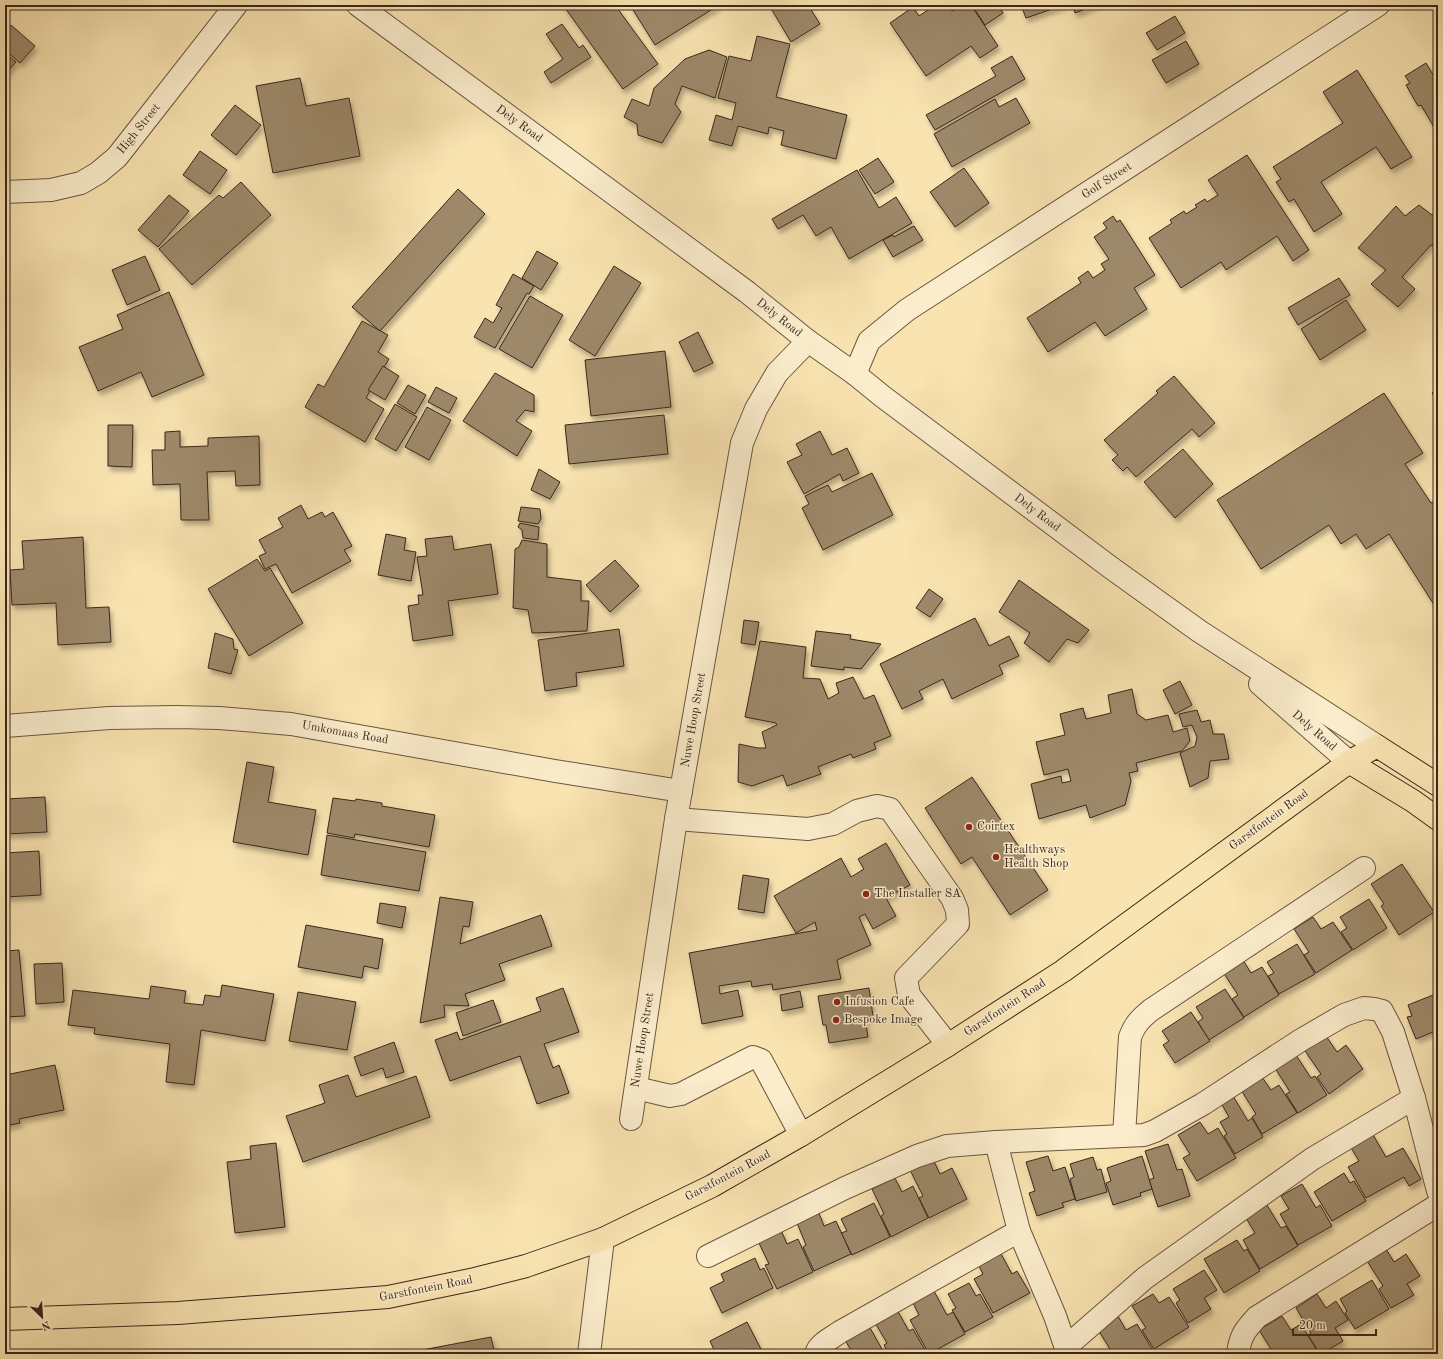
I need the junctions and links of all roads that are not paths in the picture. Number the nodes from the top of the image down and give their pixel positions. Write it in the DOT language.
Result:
graph roads {
  1 [pos="236,5"];
  2 [pos="358,5"];
  3 [pos="1378,5"];
  4 [pos="5,192"];
  5 [pos="808,341"];
  6 [pos="855,374"];
  7 [pos="1199,631"];
  8 [pos="5,726"];
  9 [pos="1377,746"];
  10 [pos="1349,762"];
  11 [pos="1438,785"];
  12 [pos="681,791"];
  13 [pos="1438,818"];
  14 [pos="676,819"];
  15 [pos="1364,868"];
  16 [pos="948,1045"];
  17 [pos="636,1088"];
  18 [pos="1414,1098"];
  19 [pos="631,1119"];
  20 [pos="801,1136"];
  21 [pos="1124,1136"];
  22 [pos="996,1142"];
  23 [pos="1438,1191"];
  24 [pos="1438,1205"];
  25 [pos="1019,1231"];
  26 [pos="604,1239"];
  27 [pos="708,1256"];
  28 [pos="5,1319"];
  29 [pos="1068,1350"];
  30 [pos="589,1354"];
  31 [pos="816,1354"];
  32 [pos="1238,1354"];
  1 -- 4 [label="street, High Street"];
  2 -- 5 [label="street, Dely Road"];
  3 -- 6 [label="street, Golf Street"];
  5 -- 6 [label="street, Dely Road"];
  5 -- 12 [label="street, Nuwe Hoop Street"];
  6 -- 7 [label="street, Dely Road"];
  7 -- 9 [label="street, Dely Road"];
  7 -- 10 [label="street, Dely Road"];
  8 -- 12 [label="street, Umkomaas Road"];
  9 -- 10 [label="main road, Garstfontein Road"];
  9 -- 11 [label="main road, Dely Road"];
  10 -- 13 [label="main road, Dely Road"];
  10 -- 16 [label="main road, Garstfontein Road"];
  12 -- 14 [label="street, Nuwe Hoop Street"];
  14 -- 16 [label="street"];
  14 -- 17 [label="street, Nuwe Hoop Street"];
  15 -- 21 [label="street"];
  16 -- 20 [label="main road, Garstfontein Road"];
  17 -- 19 [label="street, Nuwe Hoop Street"];
  17 -- 20 [label="street"];
  18 -- 21 [label="street"];
  18 -- 23 [label="street"];
  18 -- 29 [label="street"];
  20 -- 26 [label="main road, Garstfontein Road"];
  21 -- 22 [label="street"];
  22 -- 25 [label="street"];
  22 -- 27 [label="street"];
  24 -- 32 [label="street"];
  25 -- 29 [label="street"];
  25 -- 31 [label="street"];
  26 -- 28 [label="main road, Garstfontein Road"];
  26 -- 30 [label="street"];
}
